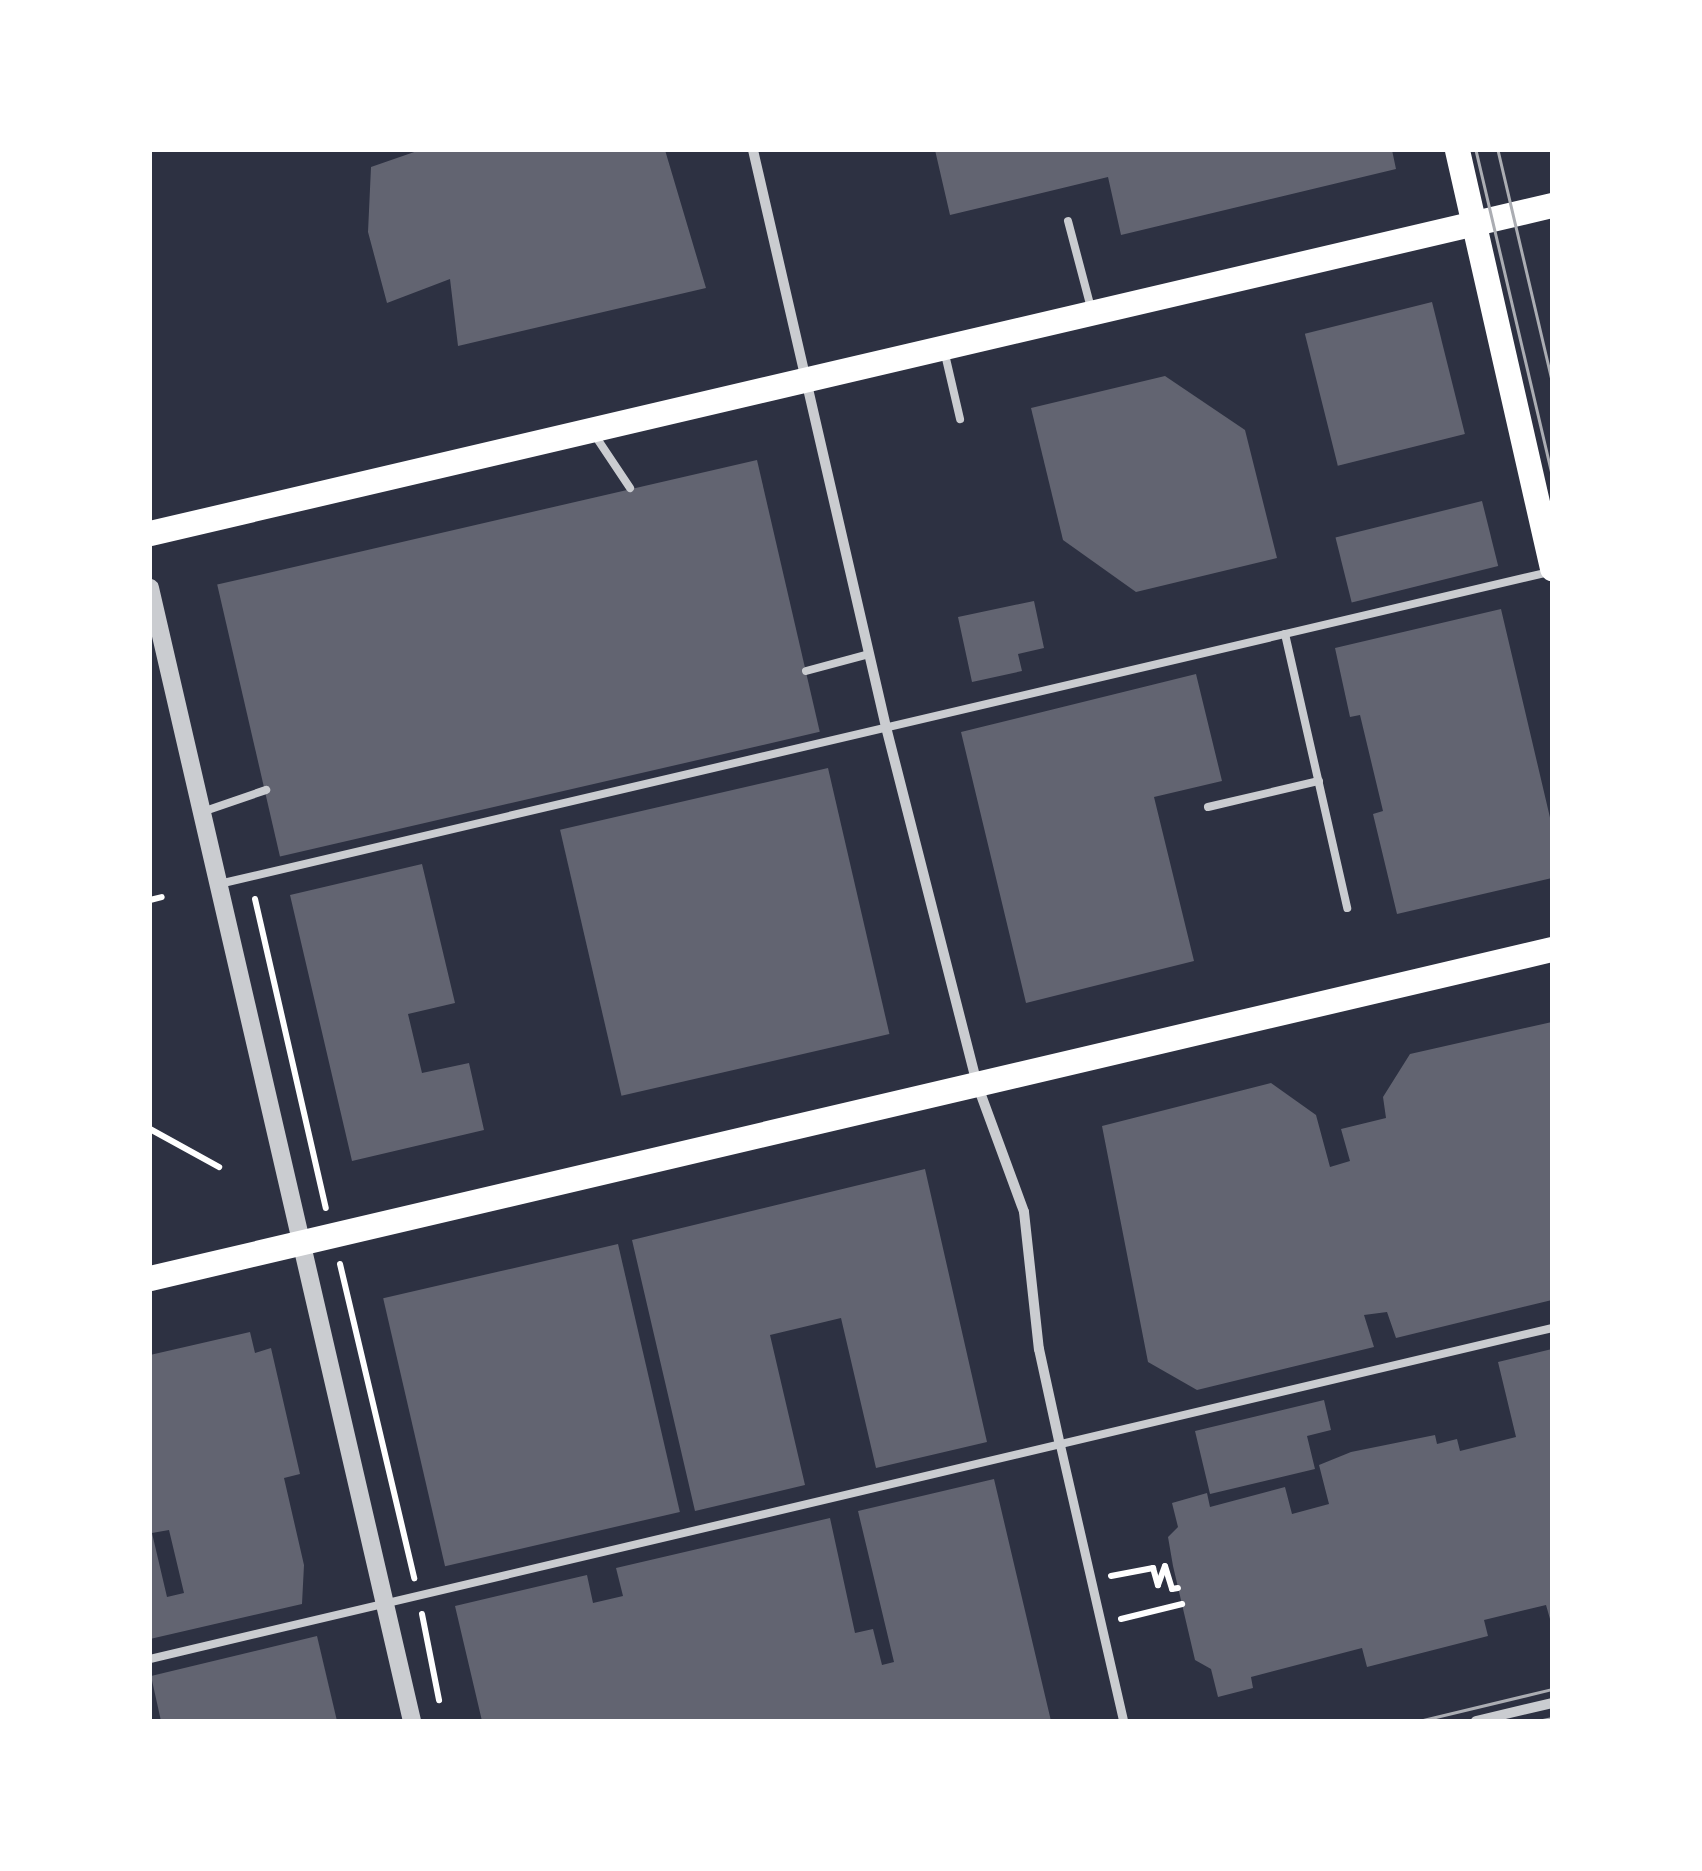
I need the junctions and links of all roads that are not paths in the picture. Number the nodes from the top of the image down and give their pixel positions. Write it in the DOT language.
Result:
graph roads {
  1 [pos="753,150"];
  2 [pos="1458,150"];
  3 [pos="1552,205"];
  4 [pos="1068,220"];
  5 [pos="1474,222"];
  6 [pos="1092,312"];
  7 [pos="944,348"];
  8 [pos="806,380"];
  9 [pos="960,418"];
  10 [pos="592,431"];
  11 [pos="630,488"];
  12 [pos="150,532"];
  13 [pos="1552,570"];
  14 [pos="150,588"];
  15 [pos="1285,634"];
  16 [pos="869,654"];
  17 [pos="806,672"];
  18 [pos="886,727"];
  19 [pos="1319,782"];
  20 [pos="266,790"];
  21 [pos="1208,806"];
  22 [pos="202,812"];
  23 [pos="219,884"];
  24 [pos="1348,908"];
  25 [pos="1552,949"];
  26 [pos="977,1084"];
  27 [pos="299,1243"];
  28 [pos="150,1278"];
  29 [pos="1552,1328"];
  30 [pos="1060,1445"];
  31 [pos="387,1603"];
  32 [pos="150,1659"];
  33 [pos="1552,1703"];
  34 [pos="412,1721"];
  35 [pos="1122,1721"];
  36 [pos="1476,1721"];
  1 -- 8 [label="street"];
  2 -- 5 [label="main road"];
  3 -- 5 [label="main road"];
  4 -- 6 [label="lane"];
  5 -- 6 [label="main road"];
  5 -- 13 [label="main road"];
  6 -- 7 [label="main road"];
  7 -- 8 [label="main road"];
  7 -- 9 [label="lane"];
  8 -- 10 [label="main road"];
  8 -- 16 [label="street"];
  10 -- 11 [label="lane"];
  10 -- 12 [label="main road"];
  13 -- 15 [label="lane"];
  14 -- 22 [label="street"];
  15 -- 18 [label="lane"];
  15 -- 19 [label="lane"];
  16 -- 17 [label="lane"];
  16 -- 18 [label="street"];
  18 -- 23 [label="lane"];
  18 -- 26 [label="street"];
  19 -- 21 [label="lane"];
  19 -- 24 [label="lane"];
  20 -- 22 [label="lane"];
  22 -- 23 [label="street"];
  23 -- 27 [label="street"];
  25 -- 26 [label="main road"];
  26 -- 27 [label="main road"];
  26 -- 30 [label="street"];
  27 -- 28 [label="main road"];
  27 -- 31 [label="street"];
  29 -- 30 [label="lane"];
  30 -- 31 [label="lane"];
  30 -- 35 [label="street"];
  31 -- 32 [label="lane"];
  31 -- 34 [label="street"];
  33 -- 36 [label="street"];
}
